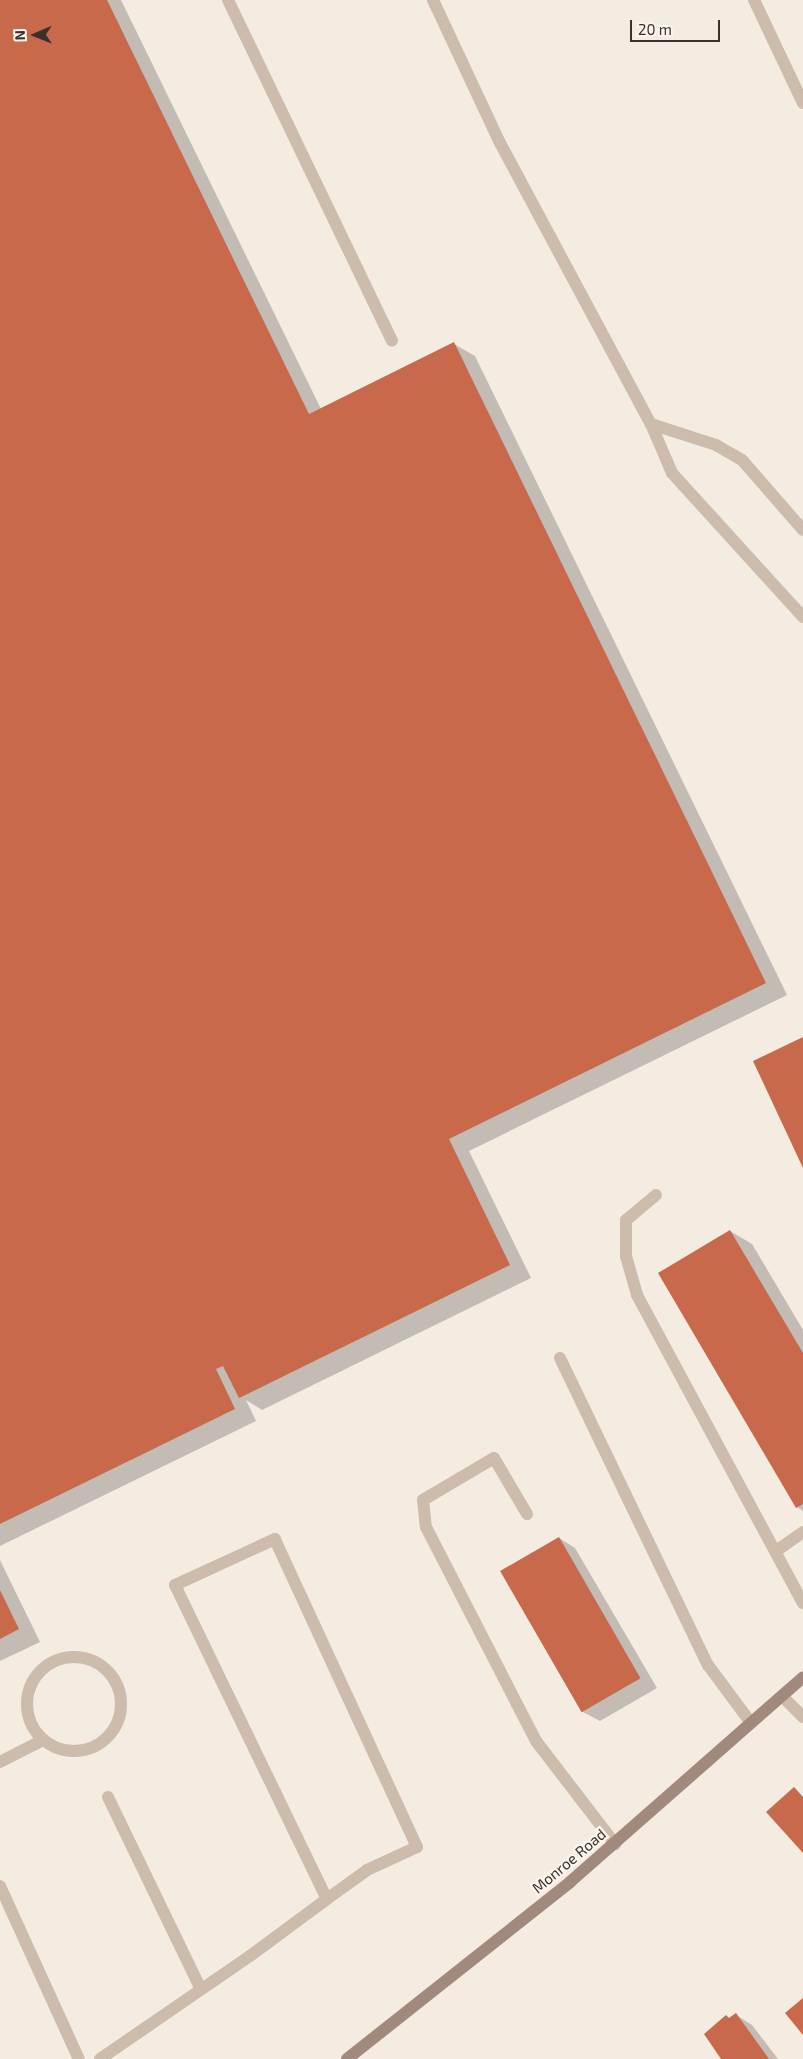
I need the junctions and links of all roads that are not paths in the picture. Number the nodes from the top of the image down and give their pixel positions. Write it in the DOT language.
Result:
graph roads {
  1 [pos="228,0"];
  2 [pos="434,0"];
  3 [pos="754,0"];
  4 [pos="803,103"];
  5 [pos="392,342"];
  6 [pos="651,424"];
  7 [pos="803,530"];
  8 [pos="803,617"];
  9 [pos="656,1195"];
  10 [pos="560,1358"];
  11 [pos="527,1514"];
  12 [pos="803,1532"];
  13 [pos="776,1551"];
  14 [pos="803,1604"];
  15 [pos="803,1677"];
  16 [pos="782,1696"];
  17 [pos="803,1717"];
  18 [pos="751,1723"];
  19 [pos="43,1740"];
  20 [pos="0,1762"];
  21 [pos="108,1797"];
  22 [pos="614,1844"];
  23 [pos="0,1886"];
  24 [pos="327,1899"];
  25 [pos="201,1989"];
  26 [pos="79,2059"];
  27 [pos="100,2059"];
  28 [pos="347,2059"];
  1 -- 5 [label="lane"];
  2 -- 6 [label="lane"];
  3 -- 4 [label="lane"];
  6 -- 7 [label="lane"];
  6 -- 8 [label="lane"];
  9 -- 13 [label="lane"];
  10 -- 18 [label="lane"];
  11 -- 22 [label="lane"];
  12 -- 13 [label="lane"];
  13 -- 14 [label="lane"];
  15 -- 16 [label="main road, Monroe Road"];
  16 -- 17 [label="lane"];
  16 -- 18 [label="main road, Monroe Road"];
  18 -- 22 [label="main road, Monroe Road"];
  19 -- 19 [label="lane"];
  19 -- 20 [label="lane"];
  21 -- 25 [label="lane"];
  22 -- 28 [label="main road, Monroe Road"];
  23 -- 26 [label="lane"];
  24 -- 24 [label="lane"];
  24 -- 25 [label="lane"];
  25 -- 27 [label="lane"];
}
